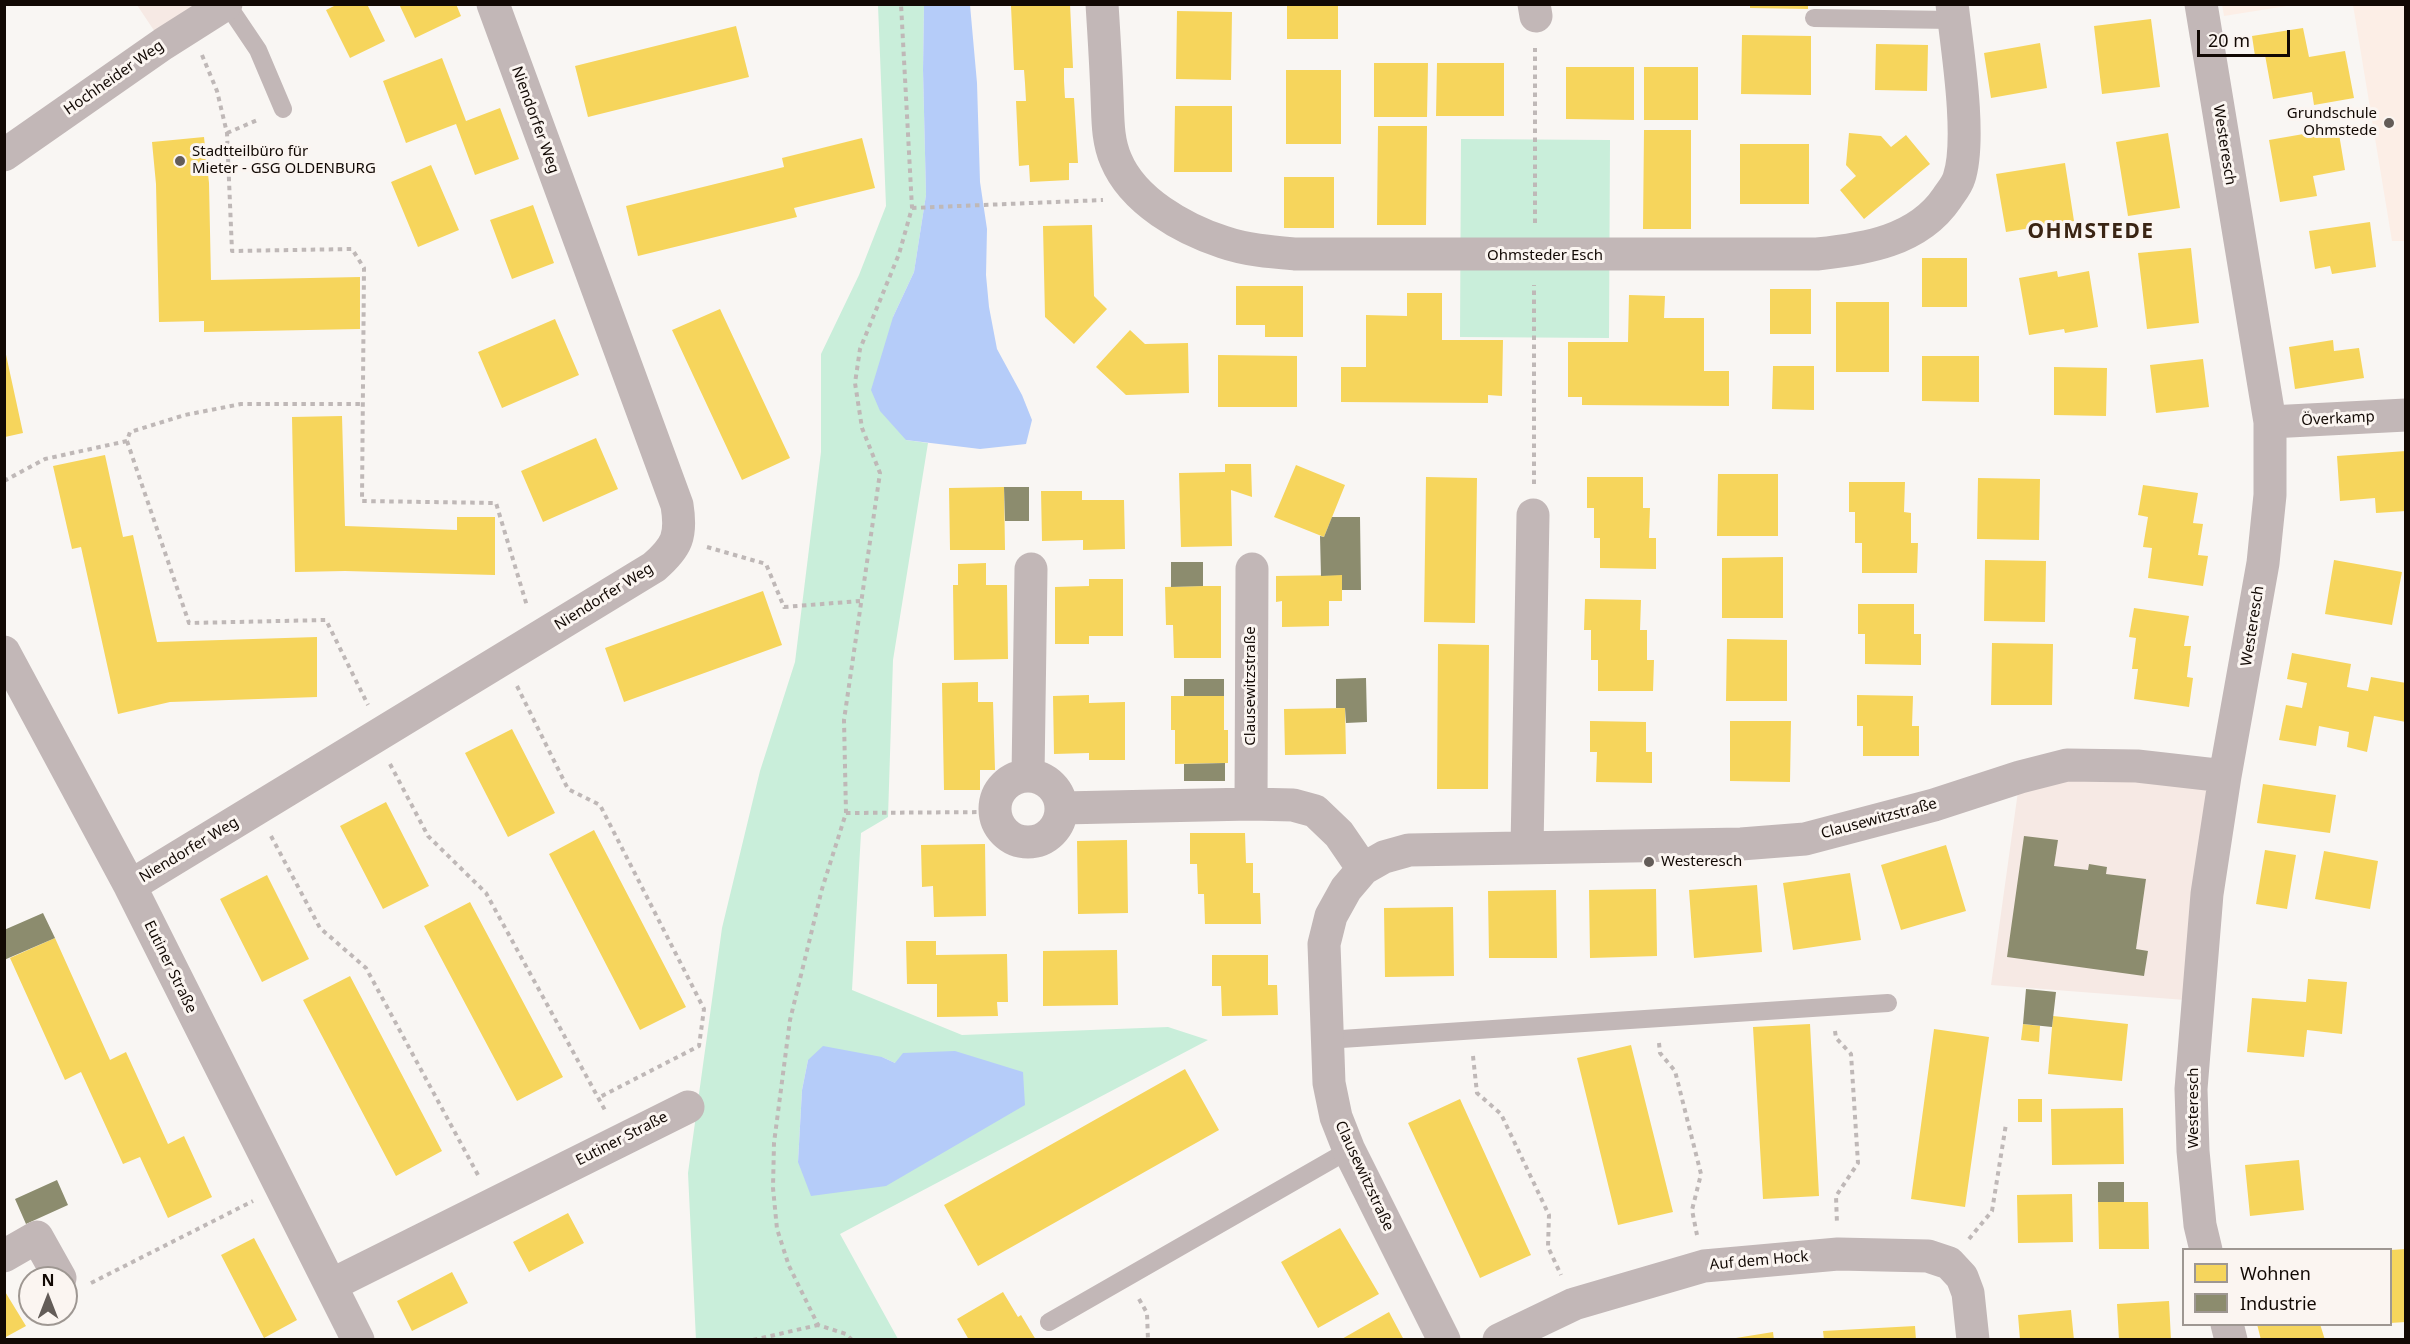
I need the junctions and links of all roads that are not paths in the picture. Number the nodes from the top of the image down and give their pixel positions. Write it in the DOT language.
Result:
graph roads {
  1 [pos="226,4"];
  2 [pos="493,4"];
  3 [pos="1102,4"];
  4 [pos="2201,4"];
  5 [pos="1952,12"];
  6 [pos="1814,18"];
  7 [pos="283,109"];
  8 [pos="4,155"];
  9 [pos="2406,416"];
  10 [pos="2270,422"];
  11 [pos="1533,515"];
  12 [pos="1031,569"];
  13 [pos="1252,569"];
  14 [pos="4,652"];
  15 [pos="1028,776"];
  16 [pos="2225,776"];
  17 [pos="1251,804"];
  18 [pos="1062,808"];
  19 [pos="1527,848"];
  20 [pos="1363,869"];
  21 [pos="130,886"];
  22 [pos="1888,1003"];
  23 [pos="1326,1040"];
  24 [pos="688,1107"];
  25 [pos="1349,1150"];
  26 [pos="2206,1248"];
  27 [pos="4,1256"];
  28 [pos="53,1266"];
  29 [pos="331,1285"];
  30 [pos="1049,1322"];
  31 [pos="358,1340"];
  32 [pos="1444,1340"];
  33 [pos="1499,1340"];
  34 [pos="1972,1340"];
  1 -- 7 [label="lane"];
  1 -- 8 [label="street, Hochheider Weg"];
  2 -- 21 [label="street, Niendorfer Weg"];
  3 -- 5 [label="street, Ohmsteder Esch"];
  4 -- 10 [label="street, Westeresch"];
  5 -- 6 [label="lane"];
  9 -- 10 [label="street, Överkamp"];
  10 -- 16 [label="street, Westeresch"];
  11 -- 19 [label="street"];
  12 -- 15 [label="street"];
  13 -- 17 [label="street, Clausewitzstraße"];
  14 -- 21 [label="street, Eutiner Straße"];
  15 -- 18 [label="street"];
  15 -- 18 [label="street"];
  16 -- 19 [label="street, Clausewitzstraße"];
  16 -- 26 [label="street, Westeresch"];
  17 -- 18 [label="street"];
  17 -- 20 [label="street"];
  19 -- 20 [label="street, Clausewitzstraße"];
  20 -- 23 [label="street, Clausewitzstraße"];
  21 -- 29 [label="street, Eutiner Straße"];
  22 -- 23 [label="lane"];
  23 -- 25 [label="street, Clausewitzstraße"];
  24 -- 29 [label="street, Eutiner Straße"];
  25 -- 30 [label="lane"];
  25 -- 32 [label="street, Clausewitzstraße"];
  27 -- 28 [label="street"];
  29 -- 31 [label="street, Eutiner Straße"];
  33 -- 34 [label="street, Auf dem Hock"];
}
